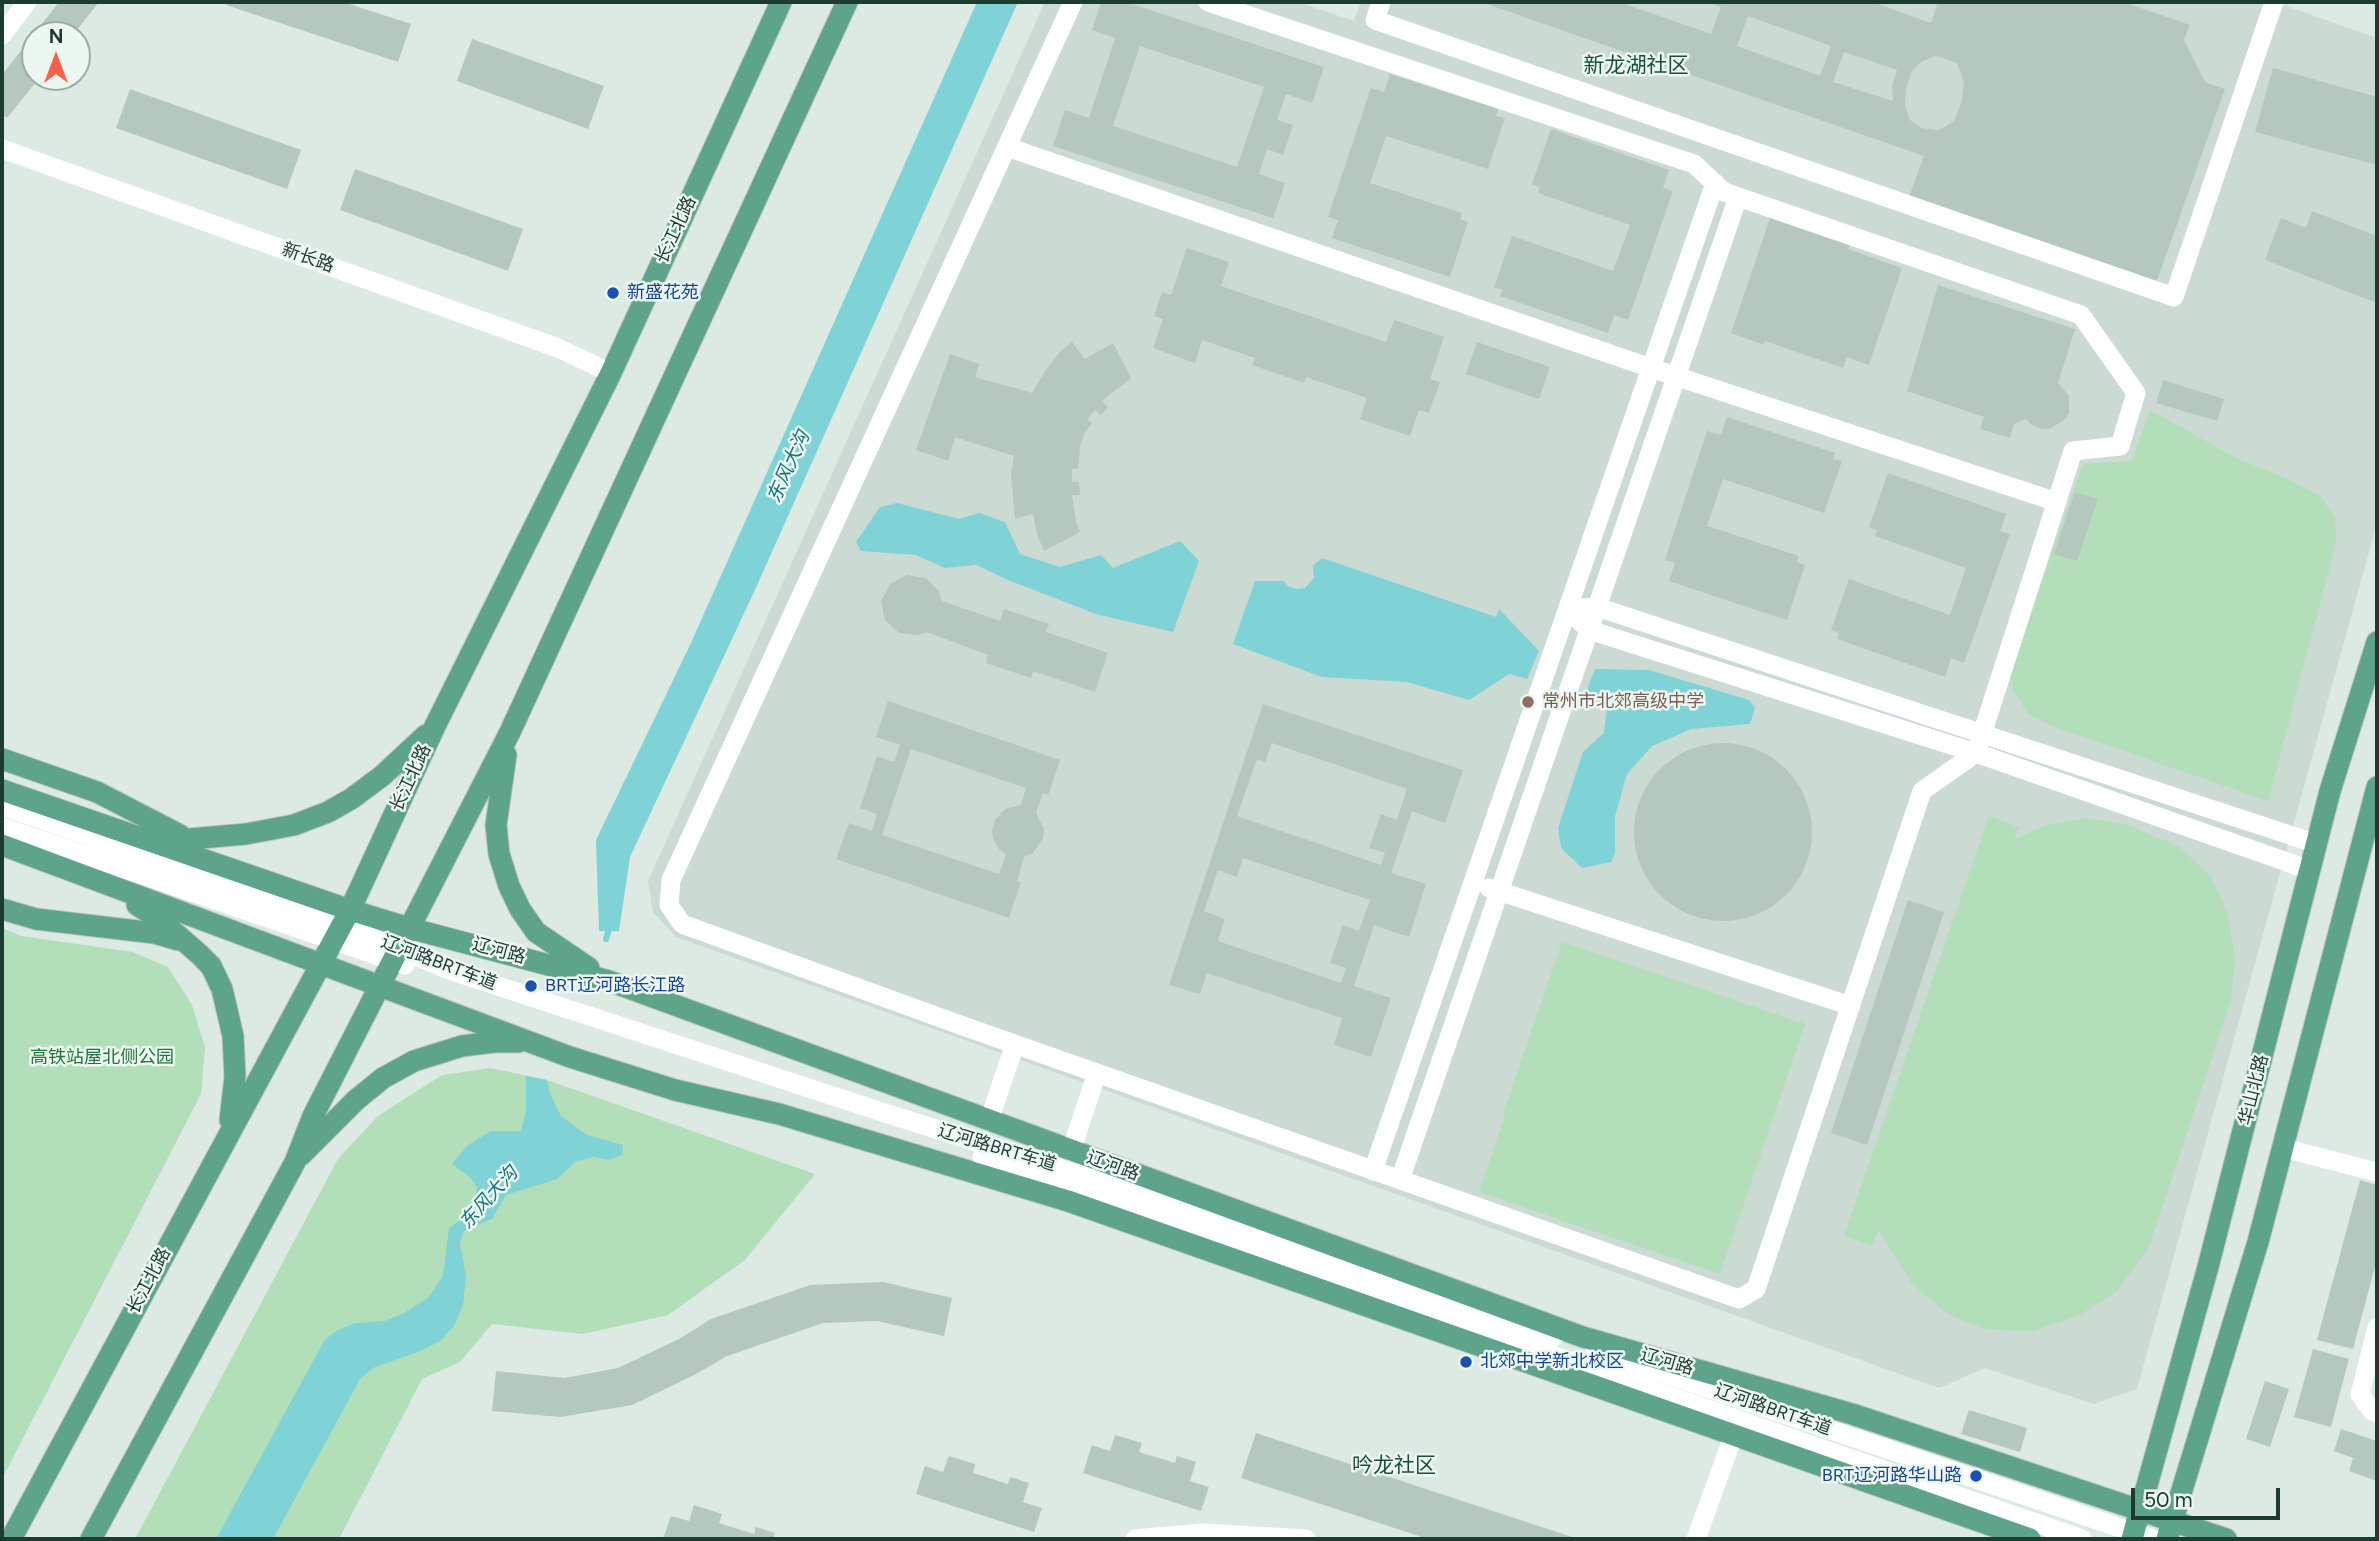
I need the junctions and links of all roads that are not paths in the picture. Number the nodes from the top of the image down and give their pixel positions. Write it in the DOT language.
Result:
graph roads {
  1 [pos="27,2"];
  2 [pos="780,2"];
  3 [pos="847,2"];
  4 [pos="1073,2"];
  5 [pos="1208,2"];
  6 [pos="1381,2"];
  7 [pos="2274,2"];
  8 [pos="2,35"];
  9 [pos="1007,146"];
  10 [pos="2,149"];
  11 [pos="1715,183"];
  12 [pos="1738,197"];
  13 [pos="1651,368"];
  14 [pos="611,373"];
  15 [pos="1677,375"];
  16 [pos="2057,502"];
  17 [pos="1597,607"];
  18 [pos="1568,609"];
  19 [pos="1589,630"];
  20 [pos="2377,642"];
  21 [pos="435,726"];
  22 [pos="510,732"];
  23 [pos="1983,733"];
  24 [pos="1976,753"];
  25 [pos="2,759"];
  26 [pos="2377,787"];
  27 [pos="2,790"];
  28 [pos="2,806"];
  29 [pos="103,824"];
  30 [pos="2,828"];
  31 [pos="188,839"];
  32 [pos="2317,844"];
  33 [pos="2,845"];
  34 [pos="2310,870"];
  35 [pos="1473,882"];
  36 [pos="109,886"];
  37 [pos="1499,891"];
  38 [pos="2,909"];
  39 [pos="341,925"];
  40 [pos="409,928"];
  41 [pos="199,954"];
  42 [pos="395,955"];
  43 [pos="569,963"];
  44 [pos="320,964"];
  45 [pos="379,986"];
  46 [pos="1850,1006"];
  47 [pos="590,1023"];
  48 [pos="532,1043"];
  49 [pos="1015,1044"];
  50 [pos="1097,1073"];
  51 [pos="989,1121"];
  52 [pos="228,1135"];
  53 [pos="2283,1147"];
  54 [pos="1072,1151"];
  55 [pos="295,1162"];
  56 [pos="1373,1171"];
  57 [pos="2377,1172"];
  58 [pos="1400,1180"];
  59 [pos="2377,1328"];
  60 [pos="2377,1413"];
  61 [pos="1734,1434"];
  62 [pos="2140,1511"];
  63 [pos="2169,1530"];
  64 [pos="2140,1537"];
  65 [pos="11,1539"];
  66 [pos="91,1539"];
  67 [pos="1135,1539"];
  68 [pos="1306,1539"];
  69 [pos="1696,1539"];
  70 [pos="2030,1539"];
  71 [pos="2082,1539"];
  72 [pos="2226,1539"];
  1 -- 8 [label="street"];
  2 -- 14 [label="main road, 长江北路"];
  3 -- 22 [label="main road"];
  4 -- 9 [label="street"];
  5 -- 11 [label="street"];
  6 -- 7 [label="street"];
  9 -- 13 [label="street"];
  9 -- 49 [label="street"];
  10 -- 14 [label="street, 新长路"];
  11 -- 12 [label="street"];
  11 -- 13 [label="street"];
  12 -- 15 [label="street"];
  12 -- 16 [label="street"];
  13 -- 15 [label="street"];
  13 -- 18 [label="street"];
  14 -- 21 [label="main road, 长江北路"];
  15 -- 16 [label="street"];
  15 -- 17 [label="street"];
  16 -- 23 [label="street"];
  17 -- 18 [label="street"];
  17 -- 19 [label="street"];
  17 -- 23 [label="street"];
  18 -- 19 [label="street"];
  18 -- 35 [label="street"];
  19 -- 24 [label="street"];
  19 -- 37 [label="street"];
  20 -- 32 [label="main road, 华山北路"];
  21 -- 31 [label="main road"];
  21 -- 39 [label="main road, 长江北路"];
  22 -- 40 [label="main road"];
  22 -- 43 [label="main road"];
  23 -- 24 [label="street"];
  23 -- 32 [label="street"];
  24 -- 34 [label="street"];
  24 -- 46 [label="street"];
  25 -- 31 [label="main road"];
  26 -- 53 [label="main road"];
  27 -- 29 [label="main road, 辽河路"];
  28 -- 39 [label="street, 辽河路BRT车道"];
  29 -- 31 [label="main road"];
  29 -- 39 [label="main road, 辽河路"];
  30 -- 39 [label="street, 辽河路BRT车道"];
  32 -- 34 [label="main road, 华山北路"];
  33 -- 36 [label="main road"];
  34 -- 62 [label="main road, 华山北路"];
  35 -- 37 [label="street"];
  35 -- 56 [label="street"];
  36 -- 41 [label="main road"];
  36 -- 44 [label="main road"];
  37 -- 46 [label="street"];
  37 -- 58 [label="street"];
  38 -- 41 [label="main road"];
  39 -- 40 [label="main road, 辽河路"];
  39 -- 42 [label="street, 辽河路BRT车道"];
  39 -- 44 [label="main road, 长江北路"];
  40 -- 42 [label="main road"];
  40 -- 43 [label="main road, 辽河路"];
  41 -- 52 [label="main road"];
  42 -- 45 [label="main road"];
  42 -- 47 [label="street, 辽河路BRT车道"];
  43 -- 51 [label="main road, 辽河路"];
  44 -- 45 [label="main road"];
  44 -- 52 [label="main road, 长江北路"];
  45 -- 48 [label="main road"];
  45 -- 55 [label="main road"];
  46 -- 58 [label="street"];
  47 -- 64 [label="street, 辽河路BRT车道"];
  47 -- 71 [label="street, 辽河路BRT车道"];
  48 -- 55 [label="main road"];
  48 -- 61 [label="main road"];
  49 -- 50 [label="street"];
  49 -- 51 [label="street"];
  50 -- 54 [label="street"];
  50 -- 56 [label="street"];
  51 -- 54 [label="main road, 辽河路"];
  52 -- 65 [label="main road, 长江北路"];
  53 -- 57 [label="street"];
  53 -- 63 [label="main road"];
  54 -- 62 [label="main road, 辽河路"];
  55 -- 66 [label="main road"];
  56 -- 58 [label="street"];
  59 -- 60 [label="street"];
  61 -- 69 [label="street"];
  61 -- 70 [label="main road"];
  62 -- 63 [label="main road, 辽河路"];
  62 -- 64 [label="main road, 华山北路"];
  63 -- 72 [label="main road, 辽河路"];
  67 -- 68 [label="street"];
}
